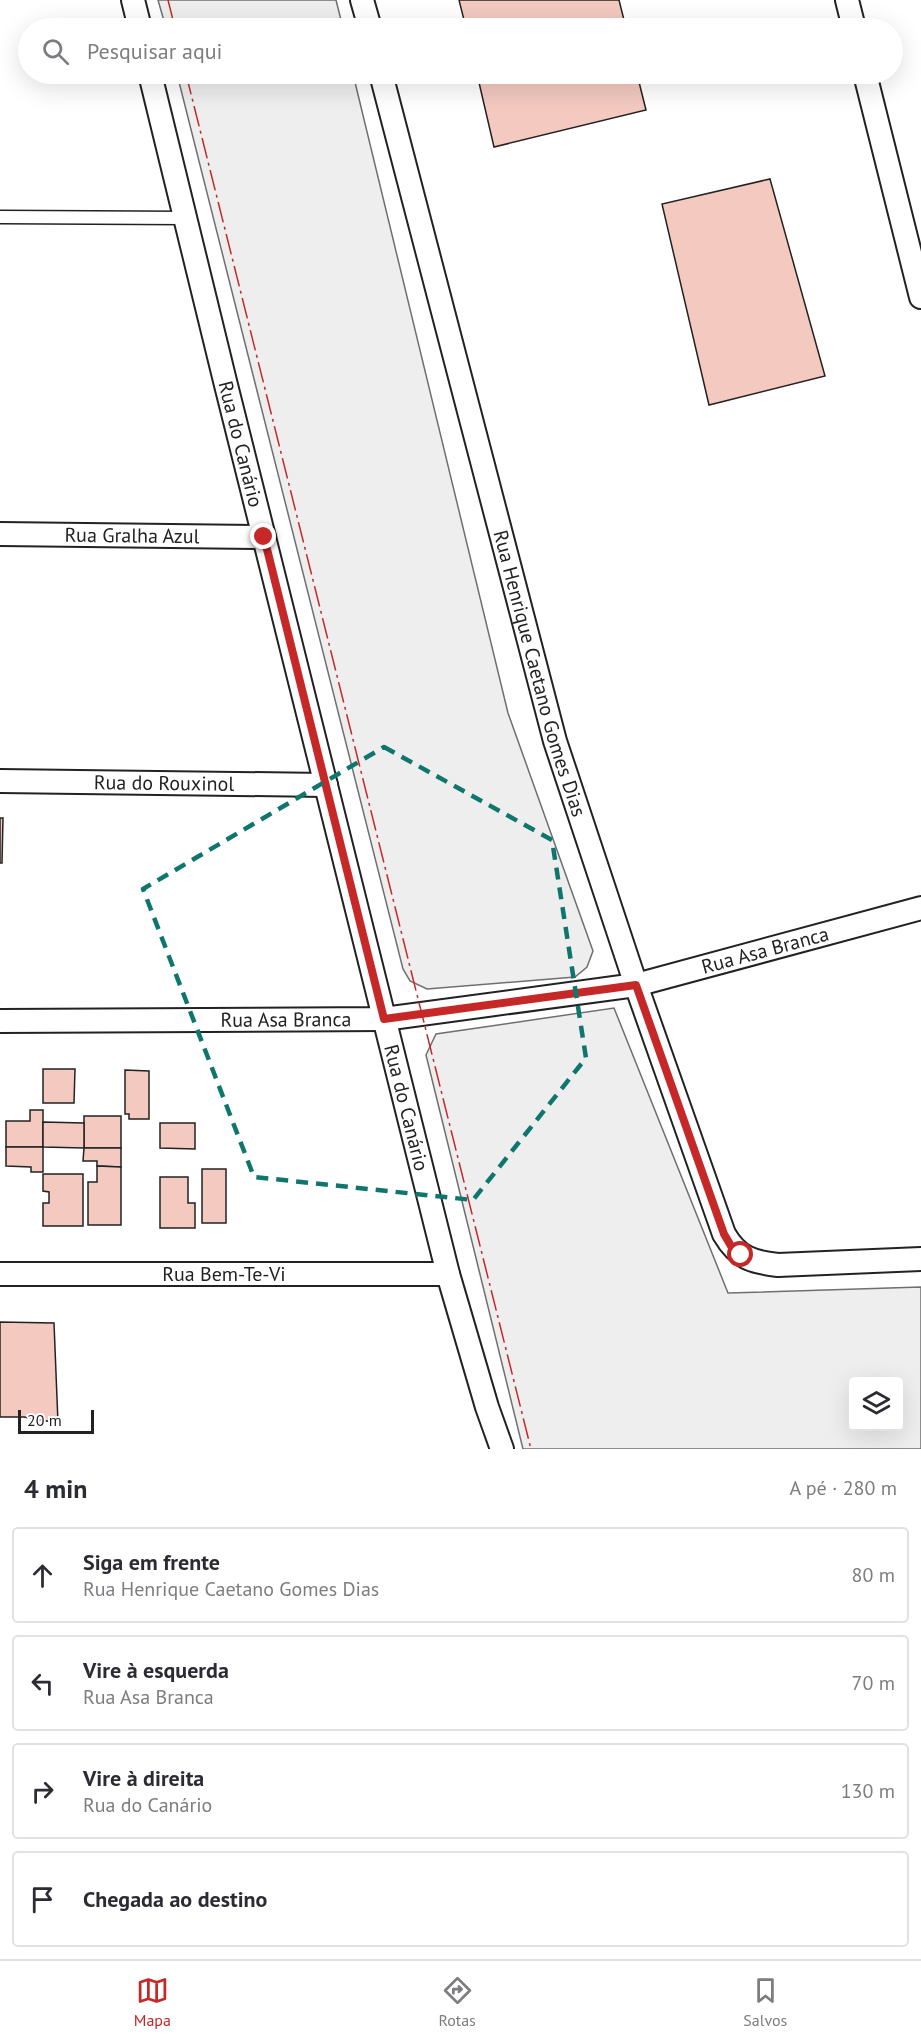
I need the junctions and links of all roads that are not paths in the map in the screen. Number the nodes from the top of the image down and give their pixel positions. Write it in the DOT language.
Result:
graph roads {
  1 [pos="133,0"];
  2 [pos="362,0"];
  3 [pos="847,0"];
  4 [pos="138,18"];
  5 [pos="367,18"];
  6 [pos="852,18"];
  7 [pos="152,84"];
  8 [pos="384,84"];
  9 [pos="868,84"];
  10 [pos="0,217"];
  11 [pos="185,218"];
  12 [pos="921,297"];
  13 [pos="0,534"];
  14 [pos="264,537"];
  15 [pos="0,781"];
  16 [pos="326,785"];
  17 [pos="921,908"];
  18 [pos="636,985"];
  19 [pos="384,1019"];
  20 [pos="0,1021"];
  21 [pos="921,1259"];
  22 [pos="0,1274"];
  23 [pos="448,1274"];
  24 [pos="487,1407"];
  25 [pos="486,1449"];
  26 [pos="502,1449"];
  1 -- 4 [label="street"];
  2 -- 5 [label="street"];
  3 -- 6 [label="street"];
  7 -- 11 [label="street, Rua do Canário"];
  8 -- 18 [label="street, Rua Henrique Caetano Gomes Dias"];
  9 -- 12 [label="street"];
  10 -- 11 [label="lane"];
  11 -- 14 [label="street, Rua do Canário"];
  13 -- 14 [label="street, Rua Gralha Azul"];
  14 -- 16 [label="street, Rua do Canário"];
  15 -- 16 [label="street, Rua do Rouxinol"];
  16 -- 19 [label="street, Rua do Canário"];
  17 -- 18 [label="street, Rua Asa Branca"];
  18 -- 19 [label="street, Rua Asa Branca"];
  18 -- 21 [label="street, Rua Henrique Caetano Gomes Dias"];
  19 -- 20 [label="street, Rua Asa Branca"];
  19 -- 23 [label="street, Rua do Canário"];
  22 -- 23 [label="street, Rua Bem-Te-Vi"];
  23 -- 24 [label="street, Rua do Canário"];
  24 -- 25 [label="street"];
  24 -- 26 [label="street"];
}
